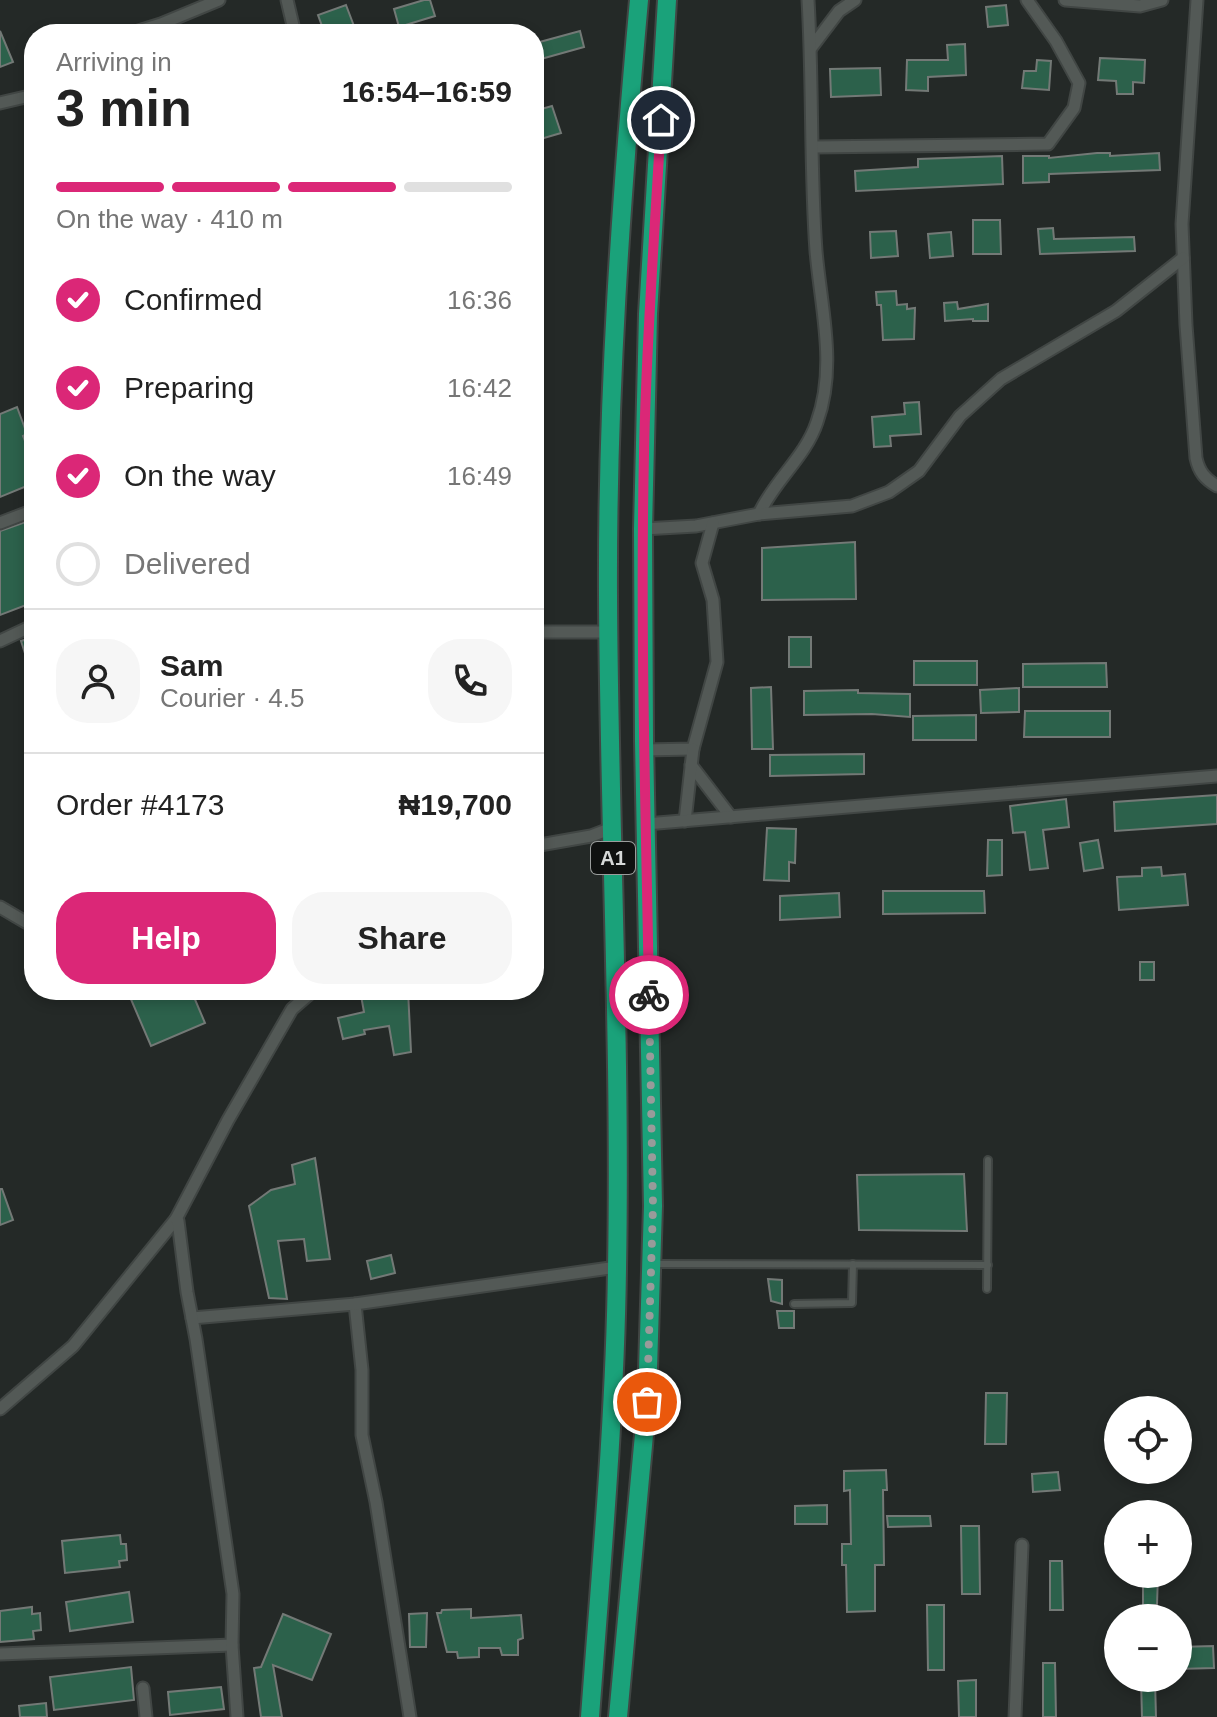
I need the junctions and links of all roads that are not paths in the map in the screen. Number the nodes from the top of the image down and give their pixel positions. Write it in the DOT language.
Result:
graph roads {
  1 [pos="287,0"];
  2 [pos="639,0"];
  3 [pos="667,0"];
  4 [pos="808,0"];
  5 [pos="855,0"];
  6 [pos="1027,0"];
  7 [pos="1065,0"];
  8 [pos="1162,0"];
  9 [pos="1197,0"];
  10 [pos="218,1"];
  11 [pos="156,24"];
  12 [pos="293,24"];
  13 [pos="811,48"];
  14 [pos="24,97"];
  15 [pos="0,103"];
  16 [pos="813,147"];
  17 [pos="1183,258"];
  18 [pos="1217,486"];
  19 [pos="24,514"];
  20 [pos="759,514"];
  21 [pos="0,523"];
  22 [pos="713,523"];
  23 [pos="643,529"];
  24 [pos="24,630"];
  25 [pos="544,632"];
  26 [pos="609,632"];
  27 [pos="0,641"];
  28 [pos="610,742"];
  29 [pos="644,746"];
  30 [pos="693,749"];
  31 [pos="691,765"];
  32 [pos="1217,776"];
  33 [pos="731,817"];
  34 [pos="685,821"];
  35 [pos="646,824"];
  36 [pos="612,828"];
  37 [pos="544,844"];
  38 [pos="0,907"];
  39 [pos="24,921"];
  40 [pos="302,1000"];
  41 [pos="988,1160"];
  42 [pos="618,1206"];
  43 [pos="653,1206"];
  44 [pos="176,1219"];
  45 [pos="651,1264"];
  46 [pos="853,1264"];
  47 [pos="988,1265"];
  48 [pos="617,1267"];
  49 [pos="987,1289"];
  50 [pos="355,1304"];
  51 [pos="794,1304"];
  52 [pos="192,1318"];
  53 [pos="0,1409"];
  54 [pos="1022,1545"];
  55 [pos="232,1645"];
  56 [pos="0,1654"];
  57 [pos="143,1688"];
  58 [pos="146,1717"];
  59 [pos="237,1717"];
  60 [pos="410,1717"];
  61 [pos="590,1717"];
  62 [pos="618,1717"];
  63 [pos="1015,1717"];
  1 -- 12 [label="street"];
  2 -- 26 [label="highway, A1"];
  3 -- 23 [label="highway, A1"];
  4 -- 13 [label="street"];
  5 -- 13 [label="street"];
  6 -- 16 [label="street"];
  7 -- 8 [label="street"];
  9 -- 17 [label="street"];
  10 -- 11 [label="street"];
  13 -- 16 [label="street"];
  14 -- 15 [label="street"];
  16 -- 20 [label="street"];
  17 -- 18 [label="street"];
  17 -- 20 [label="street"];
  19 -- 21 [label="street"];
  20 -- 22 [label="street"];
  22 -- 23 [label="street"];
  22 -- 30 [label="street"];
  23 -- 29 [label="highway, A1"];
  24 -- 27 [label="street"];
  25 -- 26 [label="street"];
  26 -- 28 [label="highway, A1"];
  28 -- 29 [label="highway"];
  28 -- 36 [label="highway, A1"];
  29 -- 30 [label="street"];
  29 -- 35 [label="highway, A1"];
  30 -- 31 [label="street"];
  31 -- 33 [label="street"];
  31 -- 34 [label="street"];
  32 -- 33 [label="street"];
  33 -- 34 [label="street"];
  34 -- 35 [label="street"];
  35 -- 43 [label="highway, A1"];
  36 -- 37 [label="street"];
  36 -- 42 [label="highway, A1"];
  38 -- 39 [label="street"];
  40 -- 44 [label="street"];
  41 -- 47 [label="lane"];
  42 -- 43 [label="highway"];
  42 -- 48 [label="highway, A1"];
  43 -- 45 [label="highway, A1"];
  44 -- 52 [label="street"];
  44 -- 53 [label="street"];
  45 -- 46 [label="lane"];
  45 -- 62 [label="highway, A1"];
  46 -- 47 [label="lane"];
  46 -- 51 [label="lane"];
  47 -- 49 [label="lane"];
  48 -- 50 [label="street"];
  48 -- 61 [label="highway, A1"];
  50 -- 52 [label="street"];
  50 -- 60 [label="street"];
  52 -- 55 [label="street"];
  54 -- 63 [label="street"];
  55 -- 56 [label="street"];
  55 -- 59 [label="street"];
  57 -- 58 [label="street"];
}
